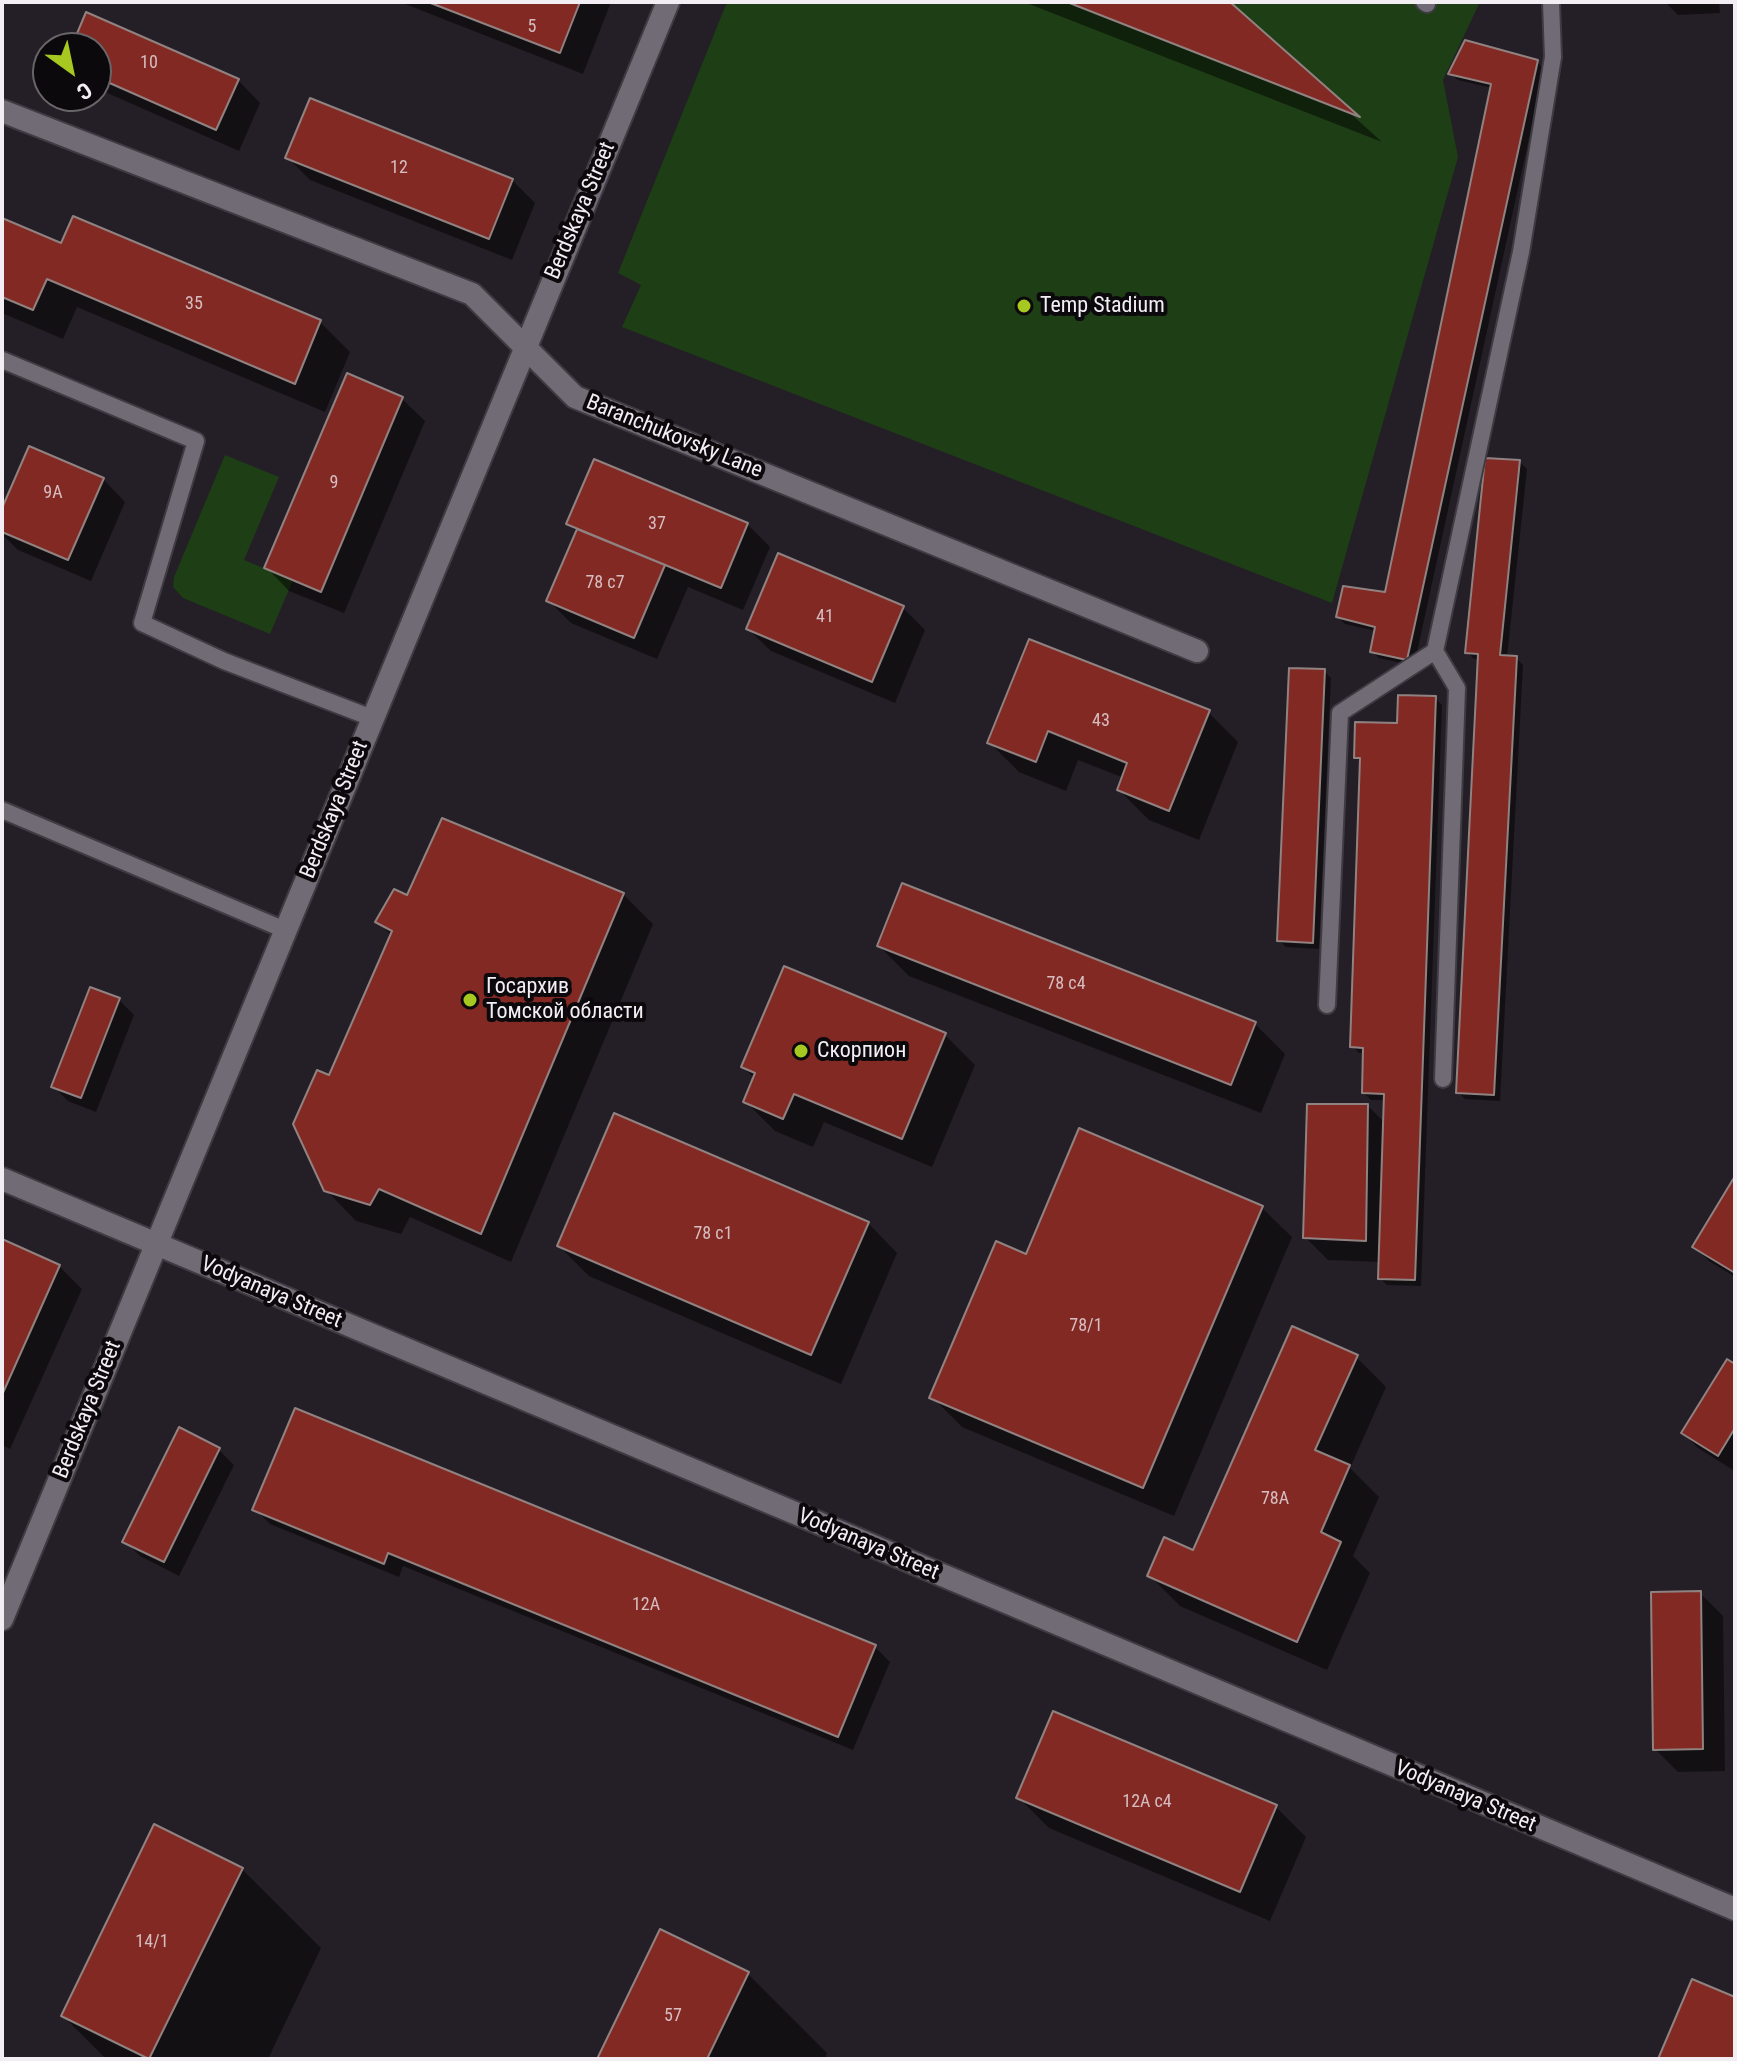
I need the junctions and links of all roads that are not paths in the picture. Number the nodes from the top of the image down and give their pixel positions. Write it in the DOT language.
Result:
graph roads {
  1 [pos="668,2"];
  2 [pos="1551,2"];
  3 [pos="2,111"];
  4 [pos="525,346"];
  5 [pos="2,360"];
  6 [pos="1197,651"];
  7 [pos="1435,651"];
  8 [pos="372,718"];
  9 [pos="2,810"];
  10 [pos="285,930"];
  11 [pos="1327,1005"];
  12 [pos="1443,1079"];
  13 [pos="2,1179"];
  14 [pos="156,1245"];
  15 [pos="2,1619"];
  16 [pos="1735,1909"];
  1 -- 4 [label="street, Berdskaya Street"];
  2 -- 7 [label="lane"];
  3 -- 4 [label="street, Baranchukovsky Lane"];
  4 -- 6 [label="street, Baranchukovsky Lane"];
  4 -- 8 [label="street, Berdskaya Street"];
  5 -- 8 [label="lane"];
  7 -- 11 [label="lane"];
  7 -- 12 [label="lane"];
  8 -- 10 [label="street, Berdskaya Street"];
  9 -- 10 [label="lane"];
  10 -- 14 [label="street, Berdskaya Street"];
  13 -- 14 [label="street, Vodyanaya Street"];
  14 -- 15 [label="street, Berdskaya Street"];
  14 -- 16 [label="street, Vodyanaya Street"];
}
